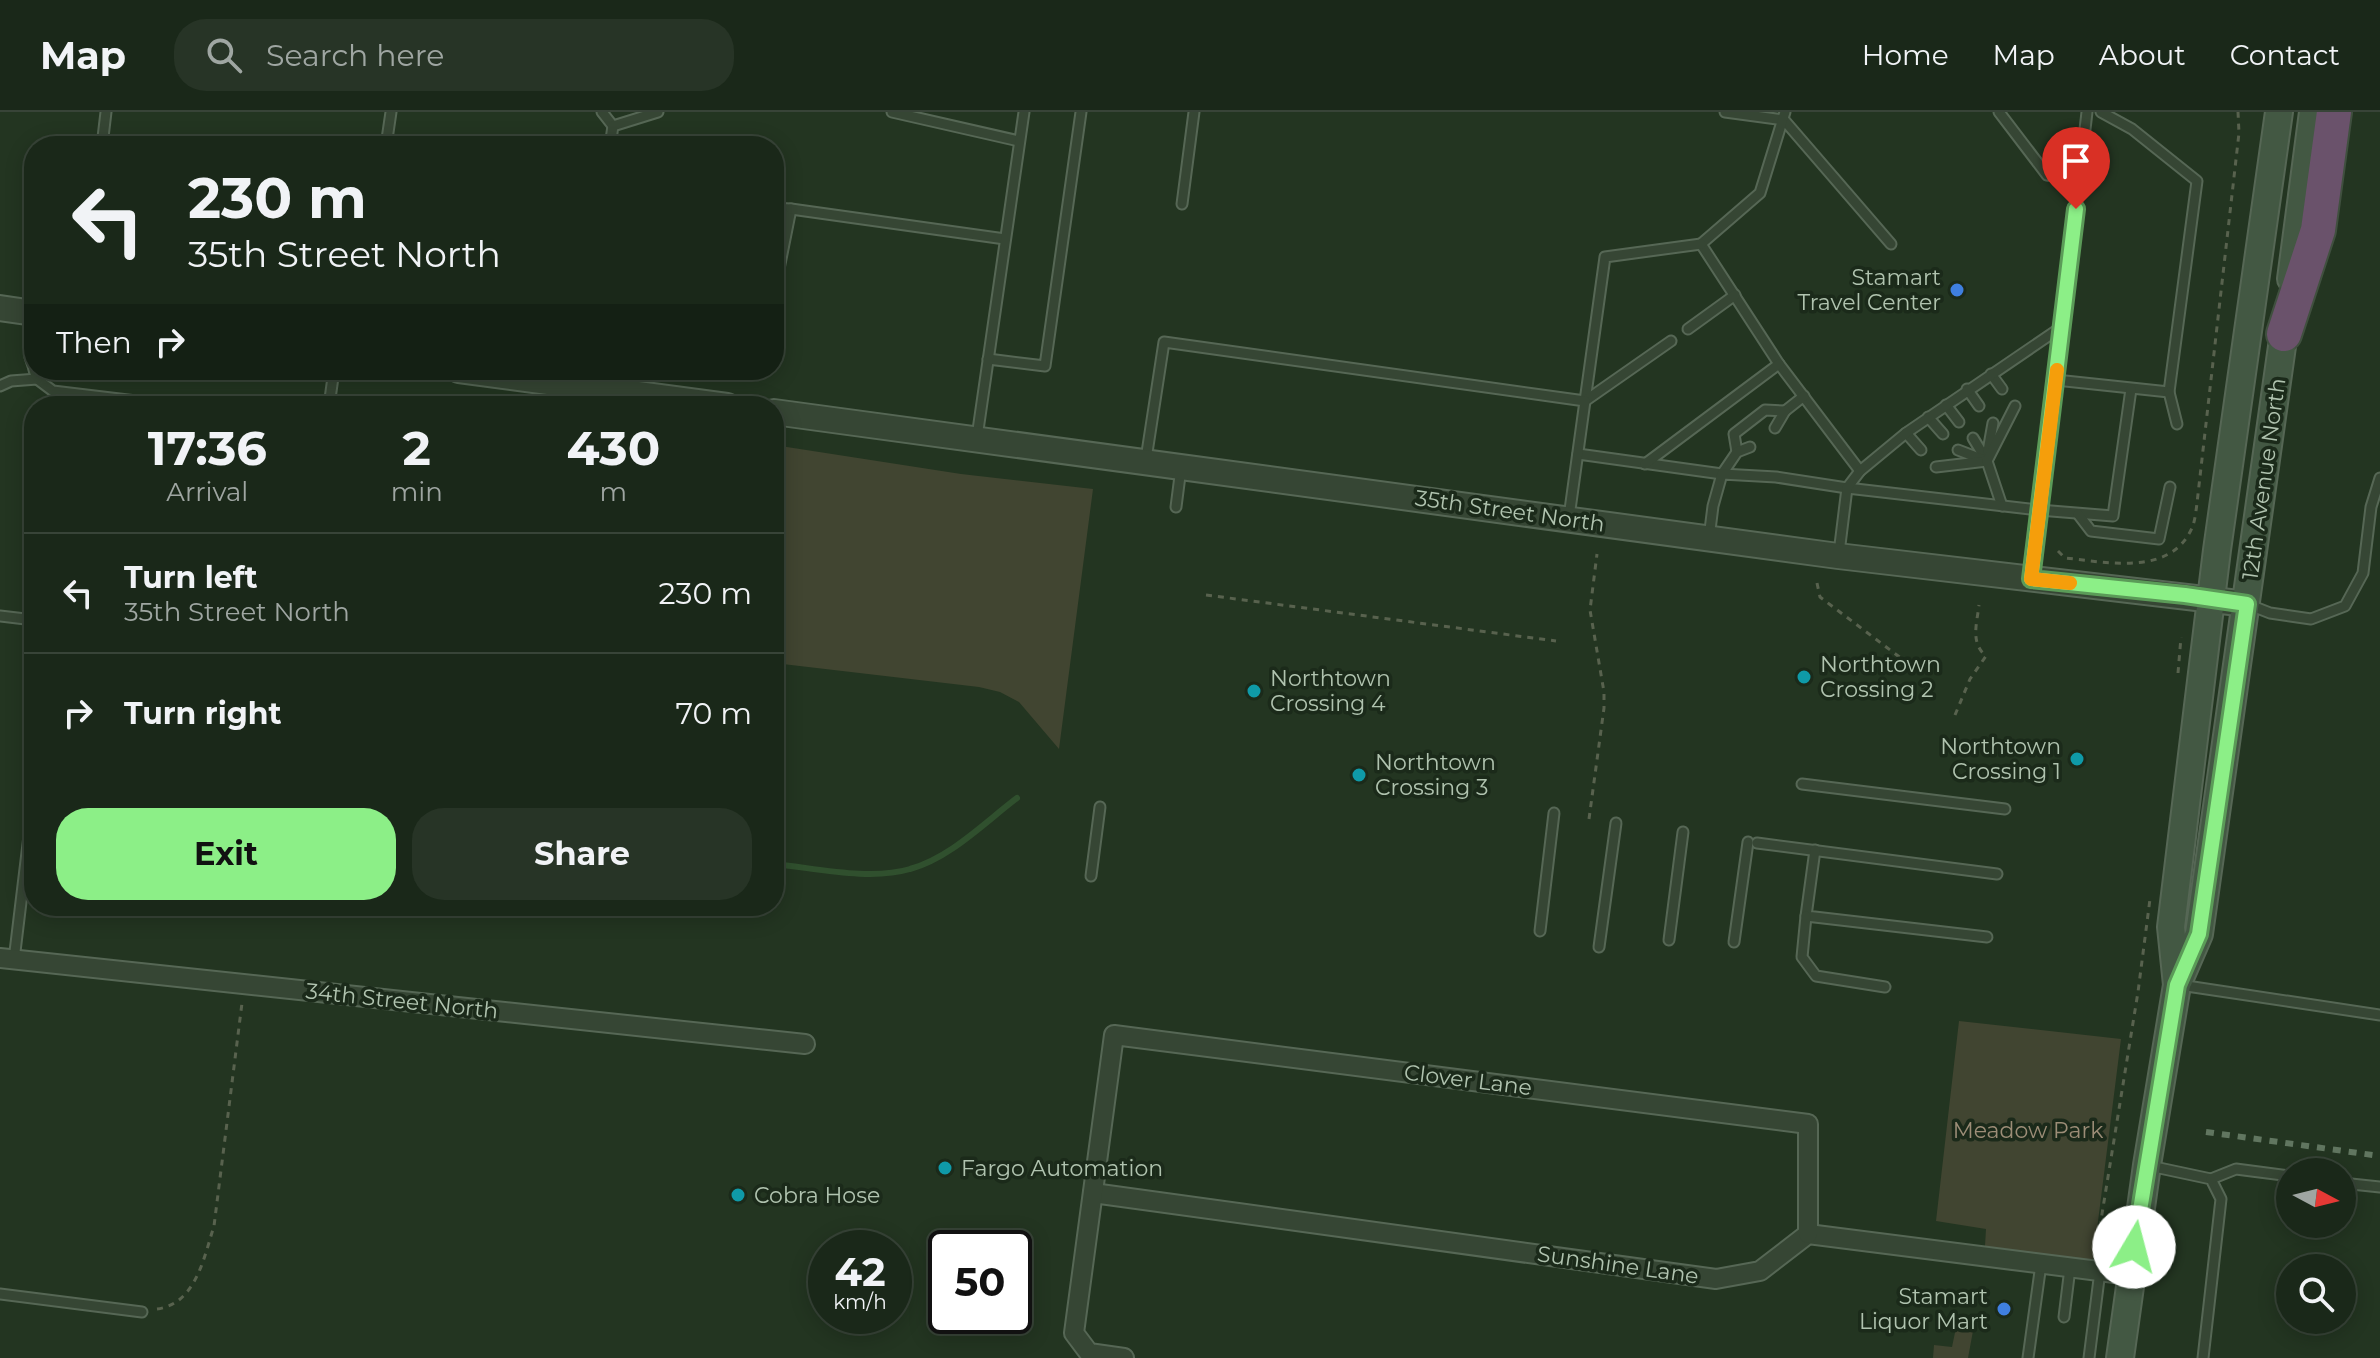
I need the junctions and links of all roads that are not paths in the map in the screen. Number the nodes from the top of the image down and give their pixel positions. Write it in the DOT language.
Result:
graph roads {
  1 [pos="106,112"];
  2 [pos="391,112"];
  3 [pos="602,112"];
  4 [pos="658,112"];
  5 [pos="892,112"];
  6 [pos="1024,112"];
  7 [pos="1081,112"];
  8 [pos="1194,112"];
  9 [pos="1725,112"];
  10 [pos="1999,112"];
  11 [pos="2087,112"];
  12 [pos="2101,112"];
  13 [pos="2279,112"];
  14 [pos="2313,112"];
  15 [pos="2334,112"];
  16 [pos="1784,116"];
  17 [pos="613,126"];
  18 [pos="103,136"];
  19 [pos="387,136"];
  20 [pos="612,136"];
  21 [pos="1019,141"];
  22 [pos="2079,180"];
  23 [pos="1182,204"];
  24 [pos="784,209"];
  25 [pos="791,209"];
  26 [pos="1005,239"];
  27 [pos="784,244"];
  28 [pos="1701,244"];
  29 [pos="1891,244"];
  30 [pos="1735,295"];
  31 [pos="0,308"];
  32 [pos="24,312"];
  33 [pos="2063,326"];
  34 [pos="1688,329"];
  35 [pos="2284,334"];
  36 [pos="1671,341"];
  37 [pos="988,359"];
  38 [pos="1779,364"];
  39 [pos="1991,374"];
  40 [pos="24,377"];
  41 [pos="42,380"];
  42 [pos="580,380"];
  43 [pos="2056,380"];
  44 [pos="0,386"];
  45 [pos="1967,389"];
  46 [pos="2002,389"];
  47 [pos="2131,389"];
  48 [pos="2169,392"];
  49 [pos="95,396"];
  50 [pos="670,396"];
  51 [pos="1804,396"];
  52 [pos="1585,401"];
  53 [pos="1946,405"];
  54 [pos="1979,406"];
  55 [pos="2015,406"];
  56 [pos="1785,411"];
  57 [pos="784,413"];
  58 [pos="1928,417"];
  59 [pos="1959,422"];
  60 [pos="1993,423"];
  61 [pos="2177,424"];
  62 [pos="1775,428"];
  63 [pos="1906,433"];
  64 [pos="1943,434"];
  65 [pos="1973,438"];
  66 [pos="977,439"];
  67 [pos="1750,447"];
  68 [pos="1921,450"];
  69 [pos="1958,450"];
  70 [pos="1737,452"];
  71 [pos="1578,454"];
  72 [pos="1987,461"];
  73 [pos="1146,463"];
  74 [pos="1645,464"];
  75 [pos="1936,467"];
  76 [pos="1181,468"];
  77 [pos="1860,471"];
  78 [pos="1722,474"];
  79 [pos="2380,478"];
  80 [pos="2170,487"];
  81 [pos="1847,488"];
  82 [pos="2002,506"];
  83 [pos="1176,507"];
  84 [pos="2039,510"];
  85 [pos="2078,514"];
  86 [pos="1569,519"];
  87 [pos="1709,538"];
  88 [pos="1838,556"];
  89 [pos="2031,579"];
  90 [pos="2211,599"];
  91 [pos="2247,604"];
  92 [pos="0,616"];
  93 [pos="24,619"];
  94 [pos="1802,784"];
  95 [pos="1100,807"];
  96 [pos="2005,809"];
  97 [pos="1554,813"];
  98 [pos="1616,823"];
  99 [pos="1683,832"];
  100 [pos="1815,850"];
  101 [pos="24,860"];
  102 [pos="1997,874"];
  103 [pos="1091,876"];
  104 [pos="1806,916"];
  105 [pos="1540,931"];
  106 [pos="1987,937"];
  107 [pos="1669,940"];
  108 [pos="1734,942"];
  109 [pos="1599,947"];
  110 [pos="7,959"];
  111 [pos="2177,985"];
  112 [pos="1885,987"];
  113 [pos="2380,1015"];
  114 [pos="805,1044"];
  115 [pos="2147,1165"];
  116 [pos="2276,1174"];
  117 [pos="2211,1179"];
  118 [pos="2356,1184"];
  119 [pos="2380,1187"];
  120 [pos="1093,1193"];
  121 [pos="1808,1234"];
  122 [pos="2041,1264"];
  123 [pos="2070,1268"];
  124 [pos="2096,1271"];
  125 [pos="2130,1275"];
  126 [pos="0,1294"];
  127 [pos="142,1312"];
  128 [pos="2064,1317"];
  129 [pos="1124,1358"];
  130 [pos="2028,1358"];
  131 [pos="2089,1358"];
  132 [pos="2120,1358"];
  133 [pos="2203,1358"];
  1 -- 18 [label="lane"];
  2 -- 19 [label="lane"];
  3 -- 17 [label="lane"];
  4 -- 17 [label="lane"];
  5 -- 21 [label="lane"];
  6 -- 21 [label="lane"];
  7 -- 37 [label="lane"];
  8 -- 23 [label="lane"];
  9 -- 16 [label="lane"];
  10 -- 22 [label="lane"];
  11 -- 22 [label="lane"];
  12 -- 48 [label="lane"];
  13 -- 90 [label="main road, 12th Avenue North"];
  14 -- 35 [label="main road, 12th Avenue North"];
  15 -- 35 [label="highway"];
  16 -- 28 [label="lane"];
  16 -- 29 [label="lane"];
  17 -- 20 [label="lane"];
  21 -- 26 [label="lane"];
  22 -- 33 [label="lane"];
  24 -- 25 [label="lane"];
  25 -- 26 [label="lane"];
  25 -- 27 [label="lane"];
  26 -- 37 [label="lane"];
  28 -- 30 [label="lane"];
  28 -- 52 [label="lane"];
  30 -- 34 [label="lane"];
  30 -- 38 [label="lane"];
  31 -- 32 [label="street"];
  33 -- 39 [label="lane"];
  33 -- 43 [label="lane"];
  35 -- 91 [label="main road, 12th Avenue North"];
  36 -- 52 [label="lane"];
  37 -- 66 [label="lane"];
  38 -- 51 [label="lane"];
  38 -- 74 [label="lane"];
  39 -- 45 [label="lane"];
  39 -- 46 [label="lane"];
  40 -- 44 [label="lane"];
  41 -- 49 [label="lane"];
  42 -- 50 [label="street"];
  43 -- 47 [label="lane"];
  43 -- 84 [label="lane"];
  45 -- 53 [label="lane"];
  45 -- 54 [label="lane"];
  47 -- 48 [label="lane"];
  47 -- 85 [label="lane"];
  48 -- 61 [label="lane"];
  51 -- 56 [label="lane"];
  51 -- 77 [label="lane"];
  52 -- 71 [label="lane"];
  52 -- 73 [label="lane"];
  53 -- 58 [label="lane"];
  53 -- 59 [label="lane"];
  55 -- 72 [label="lane"];
  56 -- 62 [label="lane"];
  56 -- 70 [label="lane"];
  57 -- 66 [label="street, 35th Street North"];
  58 -- 63 [label="lane"];
  58 -- 64 [label="lane"];
  60 -- 72 [label="lane"];
  63 -- 68 [label="lane"];
  63 -- 77 [label="lane"];
  65 -- 72 [label="lane"];
  66 -- 73 [label="street, 35th Street North"];
  67 -- 70 [label="lane"];
  69 -- 72 [label="lane"];
  70 -- 78 [label="lane"];
  71 -- 74 [label="lane"];
  71 -- 86 [label="lane"];
  72 -- 75 [label="lane"];
  72 -- 82 [label="lane"];
  73 -- 76 [label="street, 35th Street North"];
  74 -- 78 [label="lane"];
  76 -- 83 [label="lane"];
  76 -- 86 [label="street, 35th Street North"];
  77 -- 81 [label="lane"];
  78 -- 81 [label="lane"];
  78 -- 87 [label="lane"];
  79 -- 91 [label="lane"];
  80 -- 85 [label="lane"];
  81 -- 82 [label="lane"];
  81 -- 88 [label="lane"];
  82 -- 84 [label="lane"];
  84 -- 85 [label="lane"];
  84 -- 89 [label="lane"];
  86 -- 87 [label="street, 35th Street North"];
  87 -- 88 [label="street, 35th Street North"];
  88 -- 89 [label="street, 35th Street North"];
  89 -- 90 [label="street, 35th Street North"];
  90 -- 91 [label="street, 35th Street North"];
  90 -- 111 [label="main road, 12th Avenue North"];
  91 -- 111 [label="main road, 12th Avenue North"];
  92 -- 93 [label="lane"];
  94 -- 96 [label="lane"];
  95 -- 103 [label="lane"];
  97 -- 105 [label="lane"];
  98 -- 109 [label="lane"];
  99 -- 107 [label="lane"];
  100 -- 102 [label="lane"];
  100 -- 104 [label="lane"];
  100 -- 108 [label="lane"];
  101 -- 110 [label="lane"];
  104 -- 106 [label="lane"];
  104 -- 112 [label="lane"];
  110 -- 114 [label="street, 34th Street North"];
  111 -- 113 [label="lane"];
  111 -- 115 [label="main road, 12th Avenue North"];
  115 -- 117 [label="lane"];
  115 -- 125 [label="main road, 12th Avenue North"];
  116 -- 117 [label="lane"];
  117 -- 133 [label="lane"];
  118 -- 119 [label="lane"];
  120 -- 121 [label="street, Sunshine Lane"];
  120 -- 121 [label="street, Clover Lane"];
  120 -- 129 [label="street"];
  121 -- 122 [label="street"];
  122 -- 123 [label="street"];
  122 -- 130 [label="lane"];
  123 -- 124 [label="street"];
  123 -- 128 [label="lane"];
  124 -- 125 [label="street"];
  124 -- 131 [label="lane"];
  125 -- 132 [label="main road, 12th Avenue North"];
  126 -- 127 [label="lane"];
}
